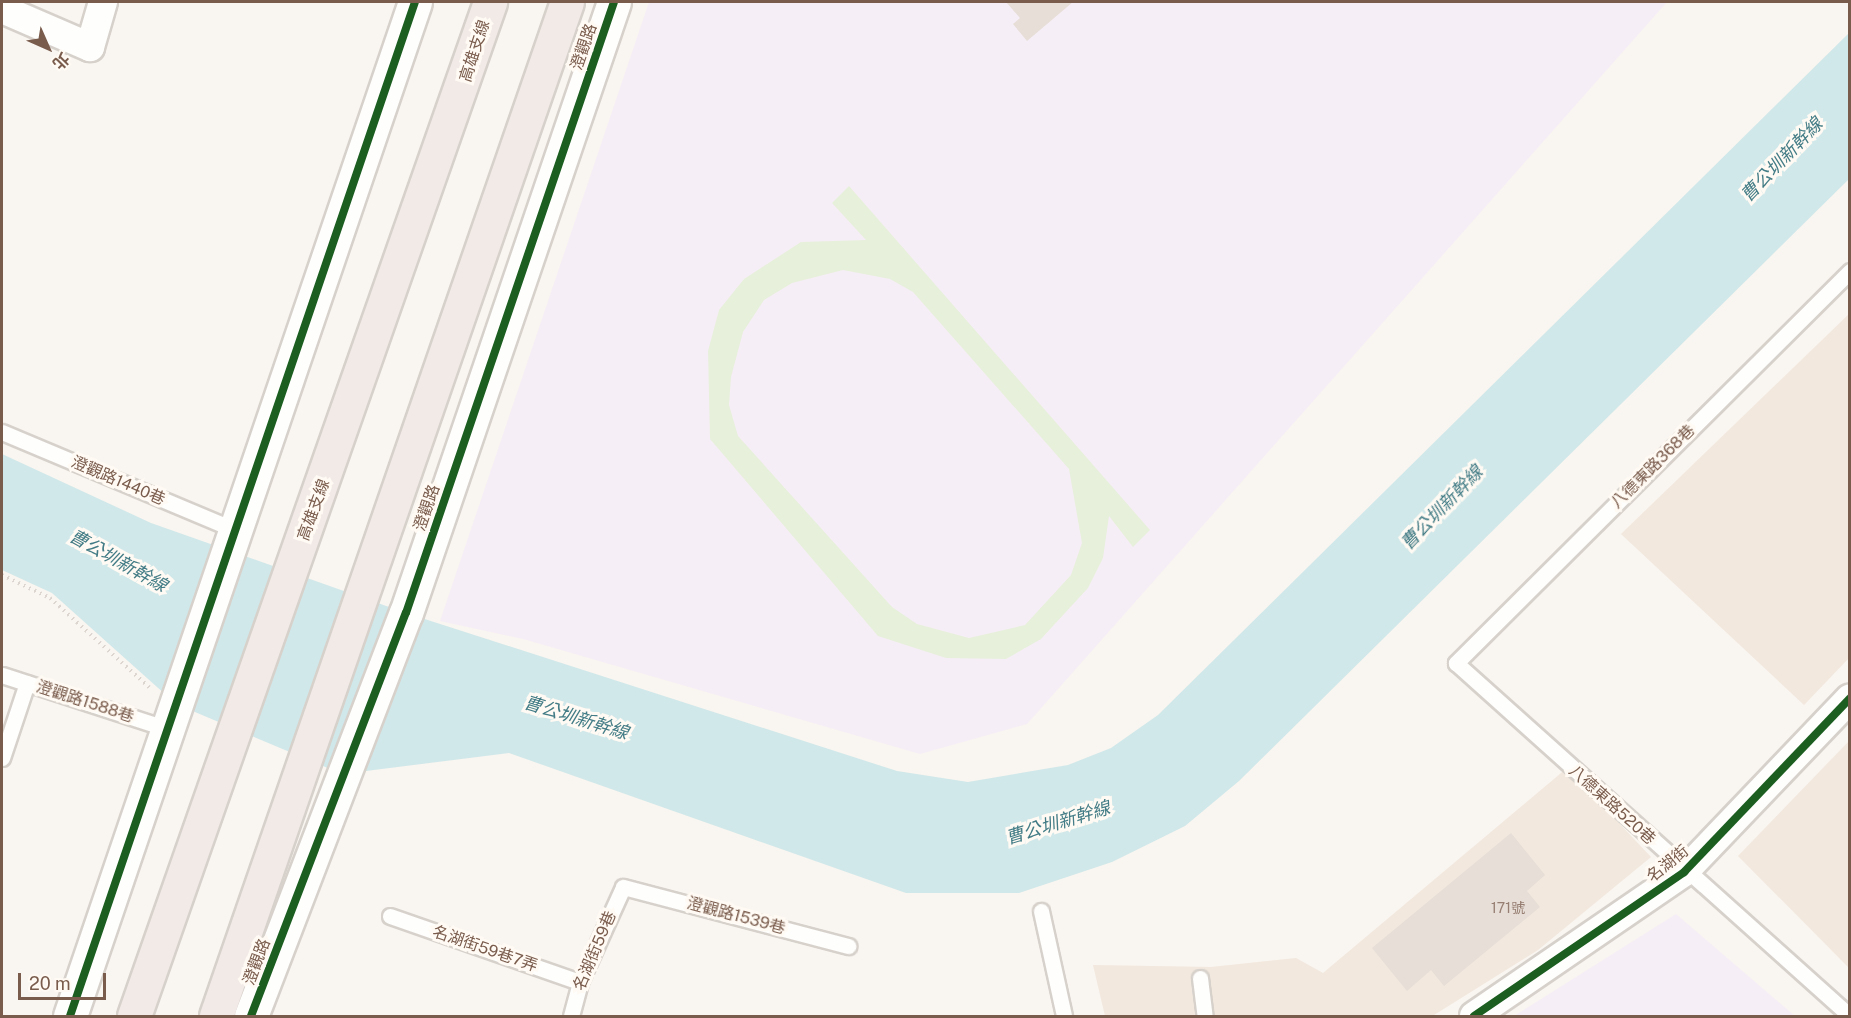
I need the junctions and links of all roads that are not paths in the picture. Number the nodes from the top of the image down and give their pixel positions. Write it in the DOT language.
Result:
graph roads {
  1 [pos="103,2"];
  2 [pos="415,2"];
  3 [pos="490,2"];
  4 [pos="567,2"];
  5 [pos="614,2"];
  6 [pos="2,9"];
  7 [pos="1850,271"];
  8 [pos="2,432"];
  9 [pos="232,539"];
  10 [pos="1456,663"];
  11 [pos="2,675"];
  12 [pos="27,683"];
  13 [pos="1850,698"];
  14 [pos="173,714"];
  15 [pos="2,758"];
  16 [pos="1684,872"];
  17 [pos="623,886"];
  18 [pos="1041,910"];
  19 [pos="390,916"];
  20 [pos="848,946"];
  21 [pos="1200,978"];
  22 [pos="580,982"];
  23 [pos="1850,1016"];
  24 [pos="70,1017"];
  25 [pos="134,1017"];
  26 [pos="216,1017"];
  27 [pos="251,1017"];
  28 [pos="571,1017"];
  29 [pos="1064,1017"];
  30 [pos="1205,1017"];
  31 [pos="1474,1017"];
  1 -- 6 [label="street"];
  2 -- 9 [label="street"];
  3 -- 25 [label="highway, 高雄支線"];
  4 -- 26 [label="highway"];
  5 -- 27 [label="street, 澄觀路"];
  7 -- 10 [label="lane, 八德東路368巷"];
  8 -- 9 [label="lane, 澄觀路1440巷"];
  9 -- 14 [label="street"];
  10 -- 16 [label="lane, 八德東路520巷"];
  11 -- 12 [label="lane, 澄觀路1588巷"];
  12 -- 14 [label="lane, 澄觀路1588巷"];
  12 -- 15 [label="lane"];
  13 -- 16 [label="street, 名湖街"];
  14 -- 24 [label="street"];
  16 -- 23 [label="lane, 八德東路520巷"];
  16 -- 31 [label="street, 名湖街"];
  17 -- 20 [label="lane, 澄觀路1539巷"];
  17 -- 22 [label="lane, 名湖街59巷"];
  18 -- 29 [label="lane"];
  19 -- 22 [label="lane, 名湖街59巷7弄"];
  21 -- 30 [label="lane"];
  22 -- 28 [label="lane, 名湖街59巷"];
}
